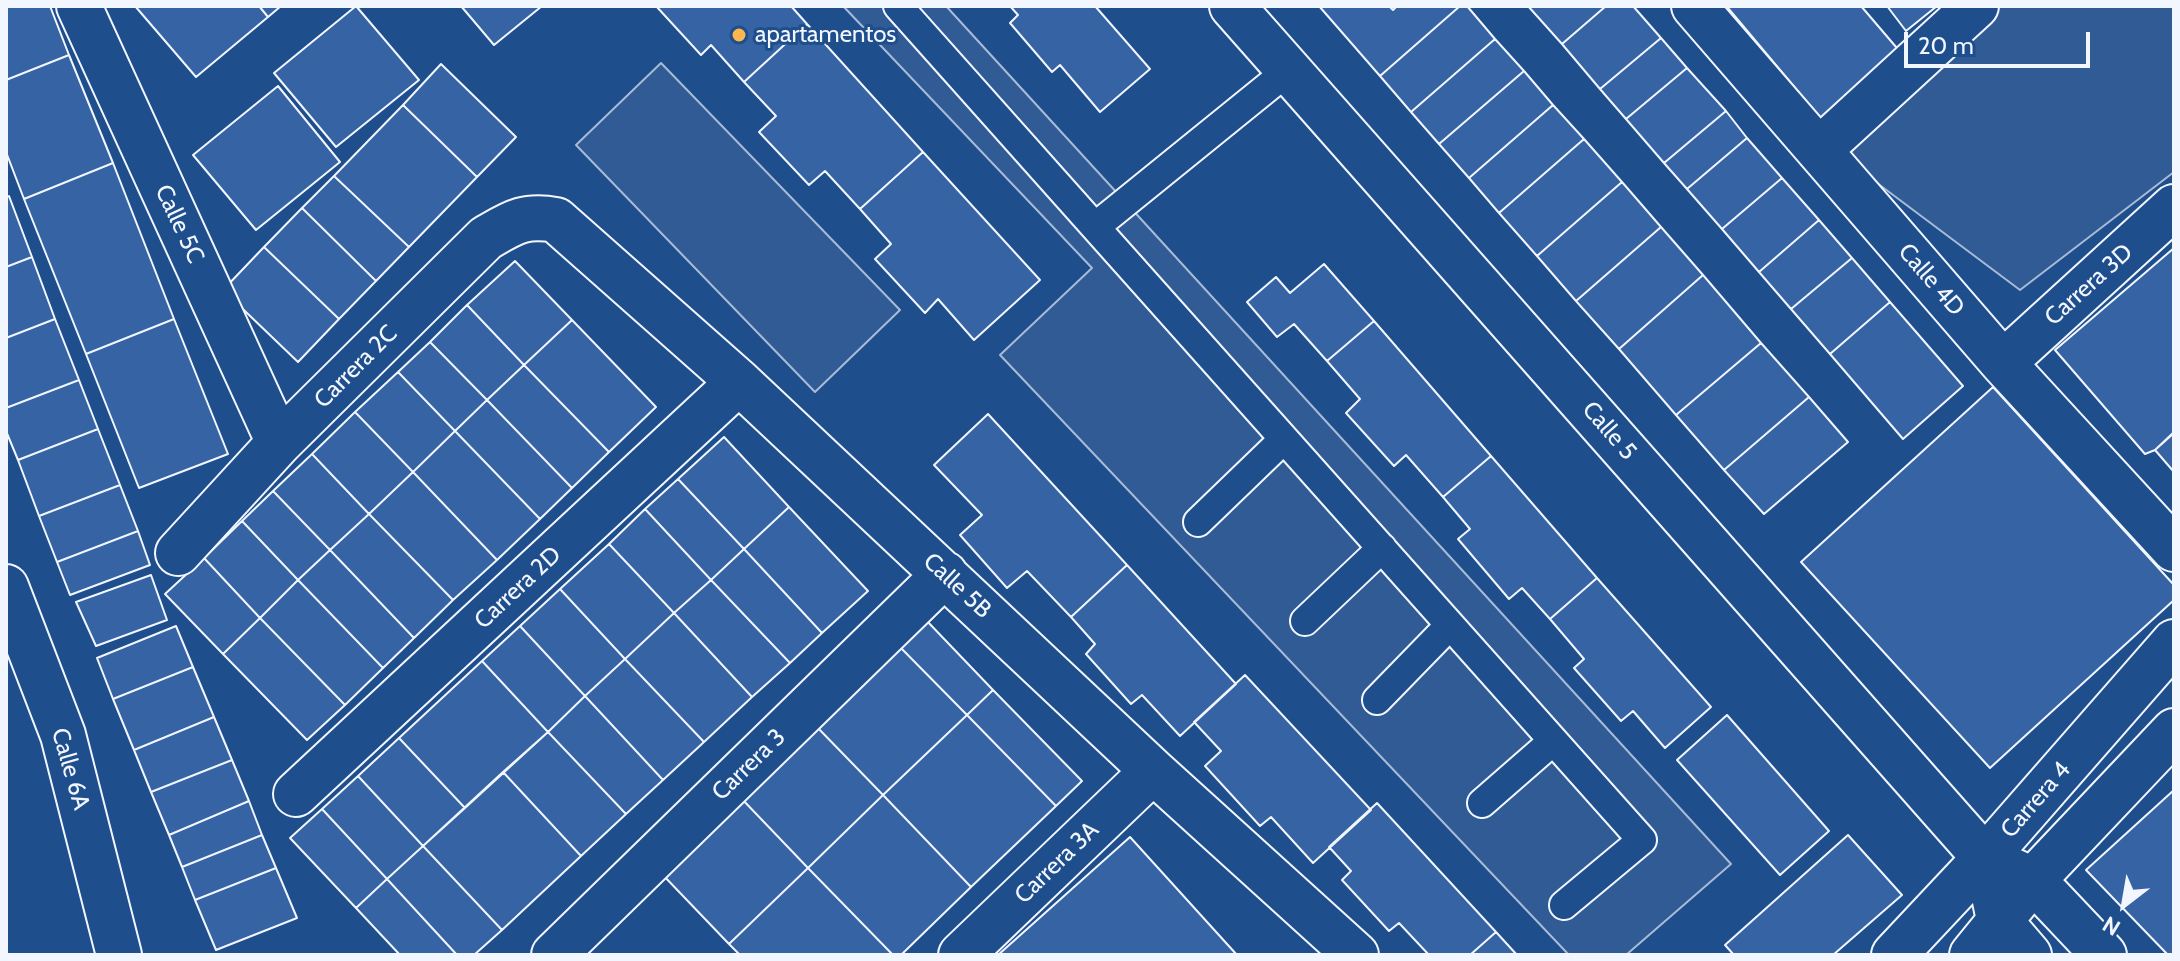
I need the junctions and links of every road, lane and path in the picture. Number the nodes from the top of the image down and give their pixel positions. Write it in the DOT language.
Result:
graph roads {
  1 [pos="79,6"];
  2 [pos="898,6"];
  3 [pos="1232,6"];
  4 [pos="1694,6"];
  5 [pos="1976,6"];
  6 [pos="1290,69"];
  7 [pos="1819,150"];
  8 [pos="2174,207"];
  9 [pos="556,220"];
  10 [pos="1095,227"];
  11 [pos="2003,363"];
  12 [pos="739,382"];
  13 [pos="1284,439"];
  14 [pos="279,443"];
  15 [pos="1198,522"];
  16 [pos="1382,548"];
  17 [pos="2174,549"];
  18 [pos="178,553"];
  19 [pos="945,574"];
  20 [pos="6,587"];
  21 [pos="1305,621"];
  22 [pos="1450,625"];
  23 [pos="2174,642"];
  24 [pos="1377,700"];
  25 [pos="2174,731"];
  26 [pos="1553,741"];
  27 [pos="1153,771"];
  28 [pos="296,794"];
  29 [pos="1482,803"];
  30 [pos="1985,858"];
  31 [pos="2033,880"];
  32 [pos="1564,905"];
  33 [pos="1999,920"];
  34 [pos="119,955"];
  35 [pos="554,955"];
  36 [pos="961,955"];
  37 [pos="1356,955"];
  38 [pos="1894,955"];
  39 [pos="1972,955"];
  40 [pos="2029,955"];
  41 [pos="2104,955"];
  1 -- 14 [label="street, Calle 5C"];
  2 -- 10 [label="lane"];
  3 -- 6 [label="street, Calle 5"];
  4 -- 7 [label="street, Calle 4D"];
  5 -- 7 [label="street"];
  6 -- 10 [label="lane"];
  6 -- 30 [label="street, Calle 5"];
  7 -- 11 [label="street, Calle 4D"];
  8 -- 11 [label="street, Carrera 3D"];
  9 -- 12 [label="street, Calle 5B"];
  9 -- 14 [label="street, Carrera 2C"];
  10 -- 13 [label="lane"];
  11 -- 17 [label="street, Calle 4D"];
  12 -- 19 [label="street, Calle 5B"];
  12 -- 28 [label="street, Carrera 2D"];
  13 -- 15 [label="lane"];
  13 -- 16 [label="lane"];
  14 -- 18 [label="street, Carrera 2C"];
  16 -- 21 [label="lane"];
  16 -- 22 [label="lane"];
  19 -- 27 [label="street, Calle 5B"];
  19 -- 35 [label="street, Carrera 3"];
  20 -- 34 [label="street, Calle 6A"];
  22 -- 24 [label="lane"];
  22 -- 26 [label="lane"];
  23 -- 30 [label="street, Carrera 4"];
  25 -- 31 [label="street"];
  26 -- 29 [label="lane"];
  26 -- 32 [label="lane"];
  27 -- 36 [label="street, Carrera 3A"];
  27 -- 37 [label="street, Calle 5B"];
  30 -- 31 [label="street, Calle 5"];
  30 -- 33 [label="street, Calle 5"];
  30 -- 38 [label="street, Carrera 4"];
  31 -- 33 [label="street"];
  31 -- 41 [label="street, Calle 5"];
  33 -- 39 [label="street"];
  33 -- 40 [label="street, Calle 5"];
}
